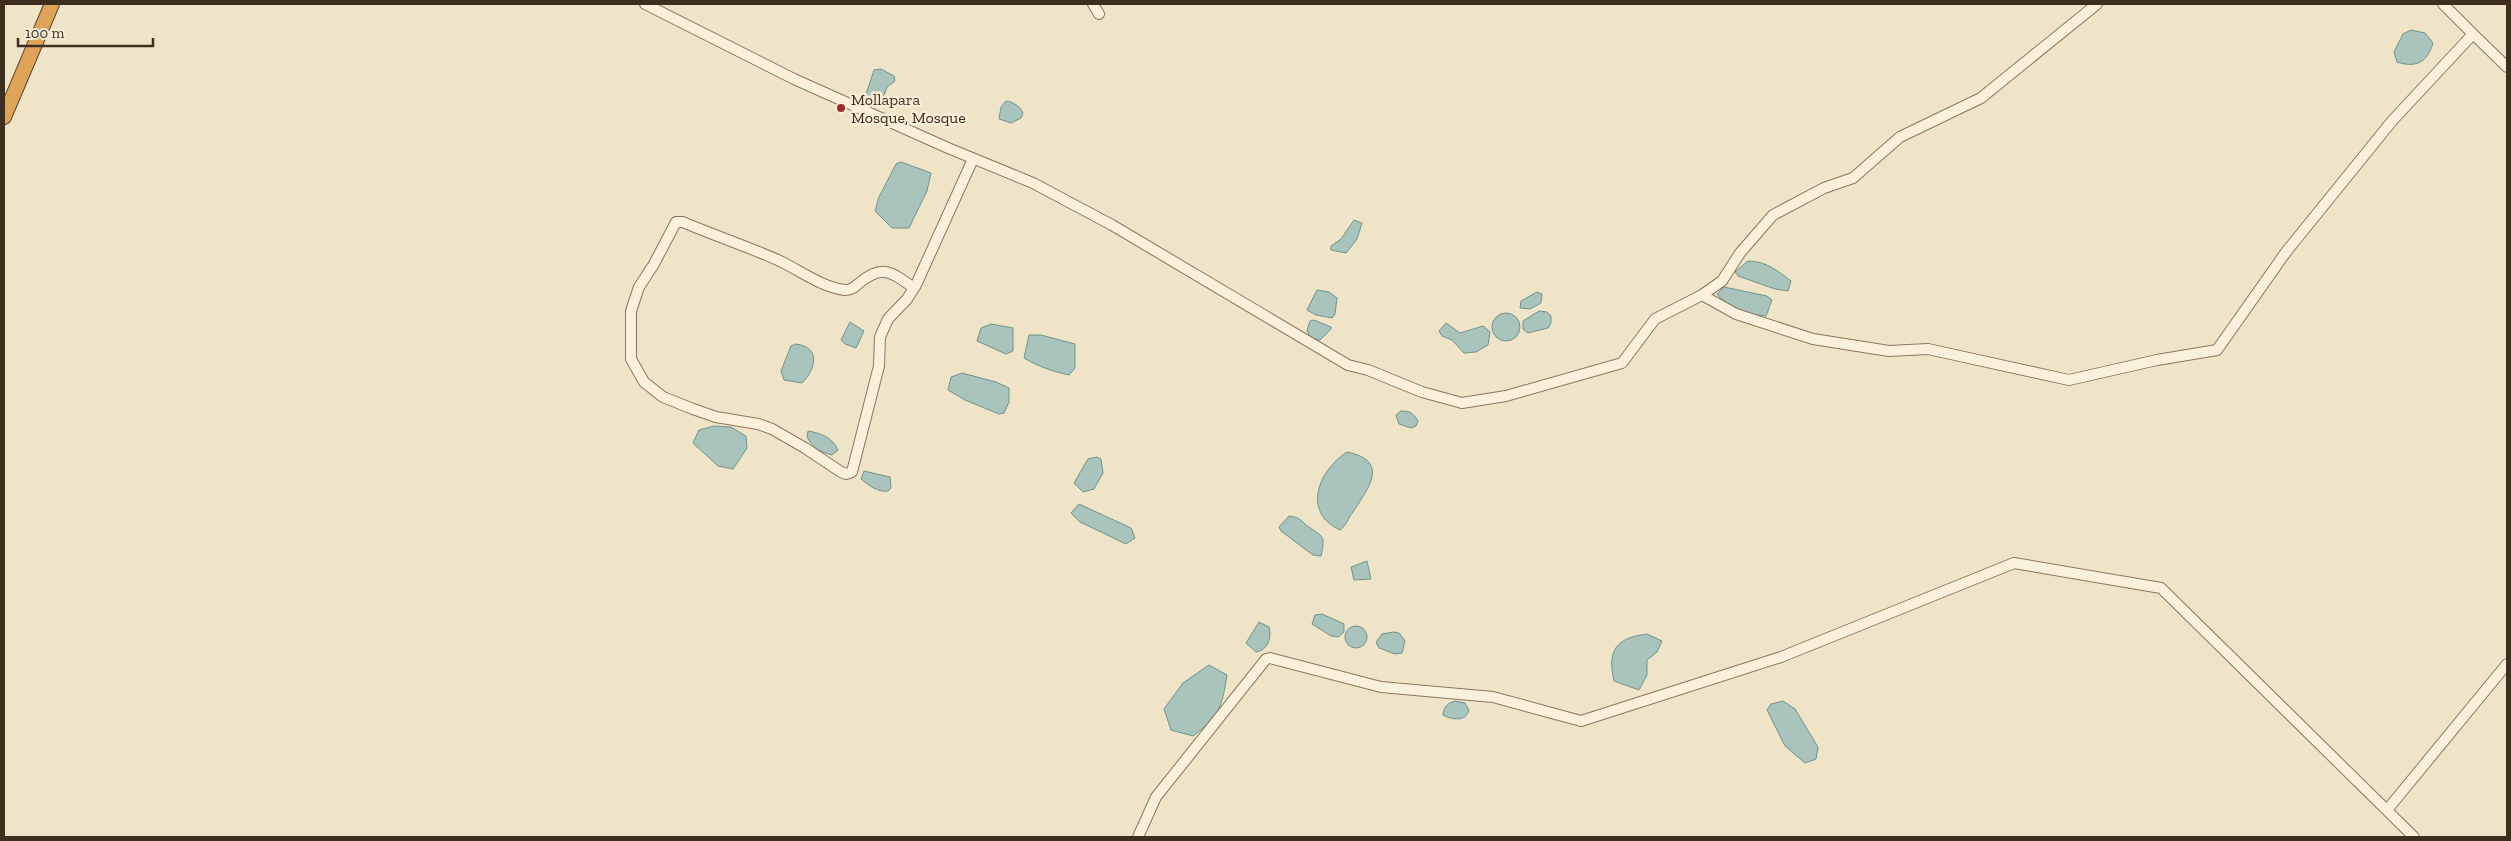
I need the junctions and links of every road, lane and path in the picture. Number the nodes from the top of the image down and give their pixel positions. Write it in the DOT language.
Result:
graph roads {
  1 [pos="52,4"];
  2 [pos="645,4"];
  3 [pos="1093,4"];
  4 [pos="2097,4"];
  5 [pos="2443,4"];
  6 [pos="1099,14"];
  7 [pos="2473,34"];
  8 [pos="2507,67"];
  9 [pos="4,117"];
  10 [pos="973,159"];
  11 [pos="914,288"];
  12 [pos="1702,295"];
  13 [pos="2507,664"];
  14 [pos="2387,810"];
  15 [pos="1138,837"];
  16 [pos="2414,837"];
  1 -- 9 [label="highway"];
  2 -- 10 [label="street"];
  3 -- 6 [label="street"];
  4 -- 12 [label="street"];
  5 -- 7 [label="street"];
  7 -- 8 [label="street"];
  7 -- 12 [label="street"];
  10 -- 11 [label="street"];
  10 -- 12 [label="street"];
  11 -- 11 [label="street"];
  13 -- 14 [label="street"];
  14 -- 15 [label="street"];
  14 -- 16 [label="street"];
}
